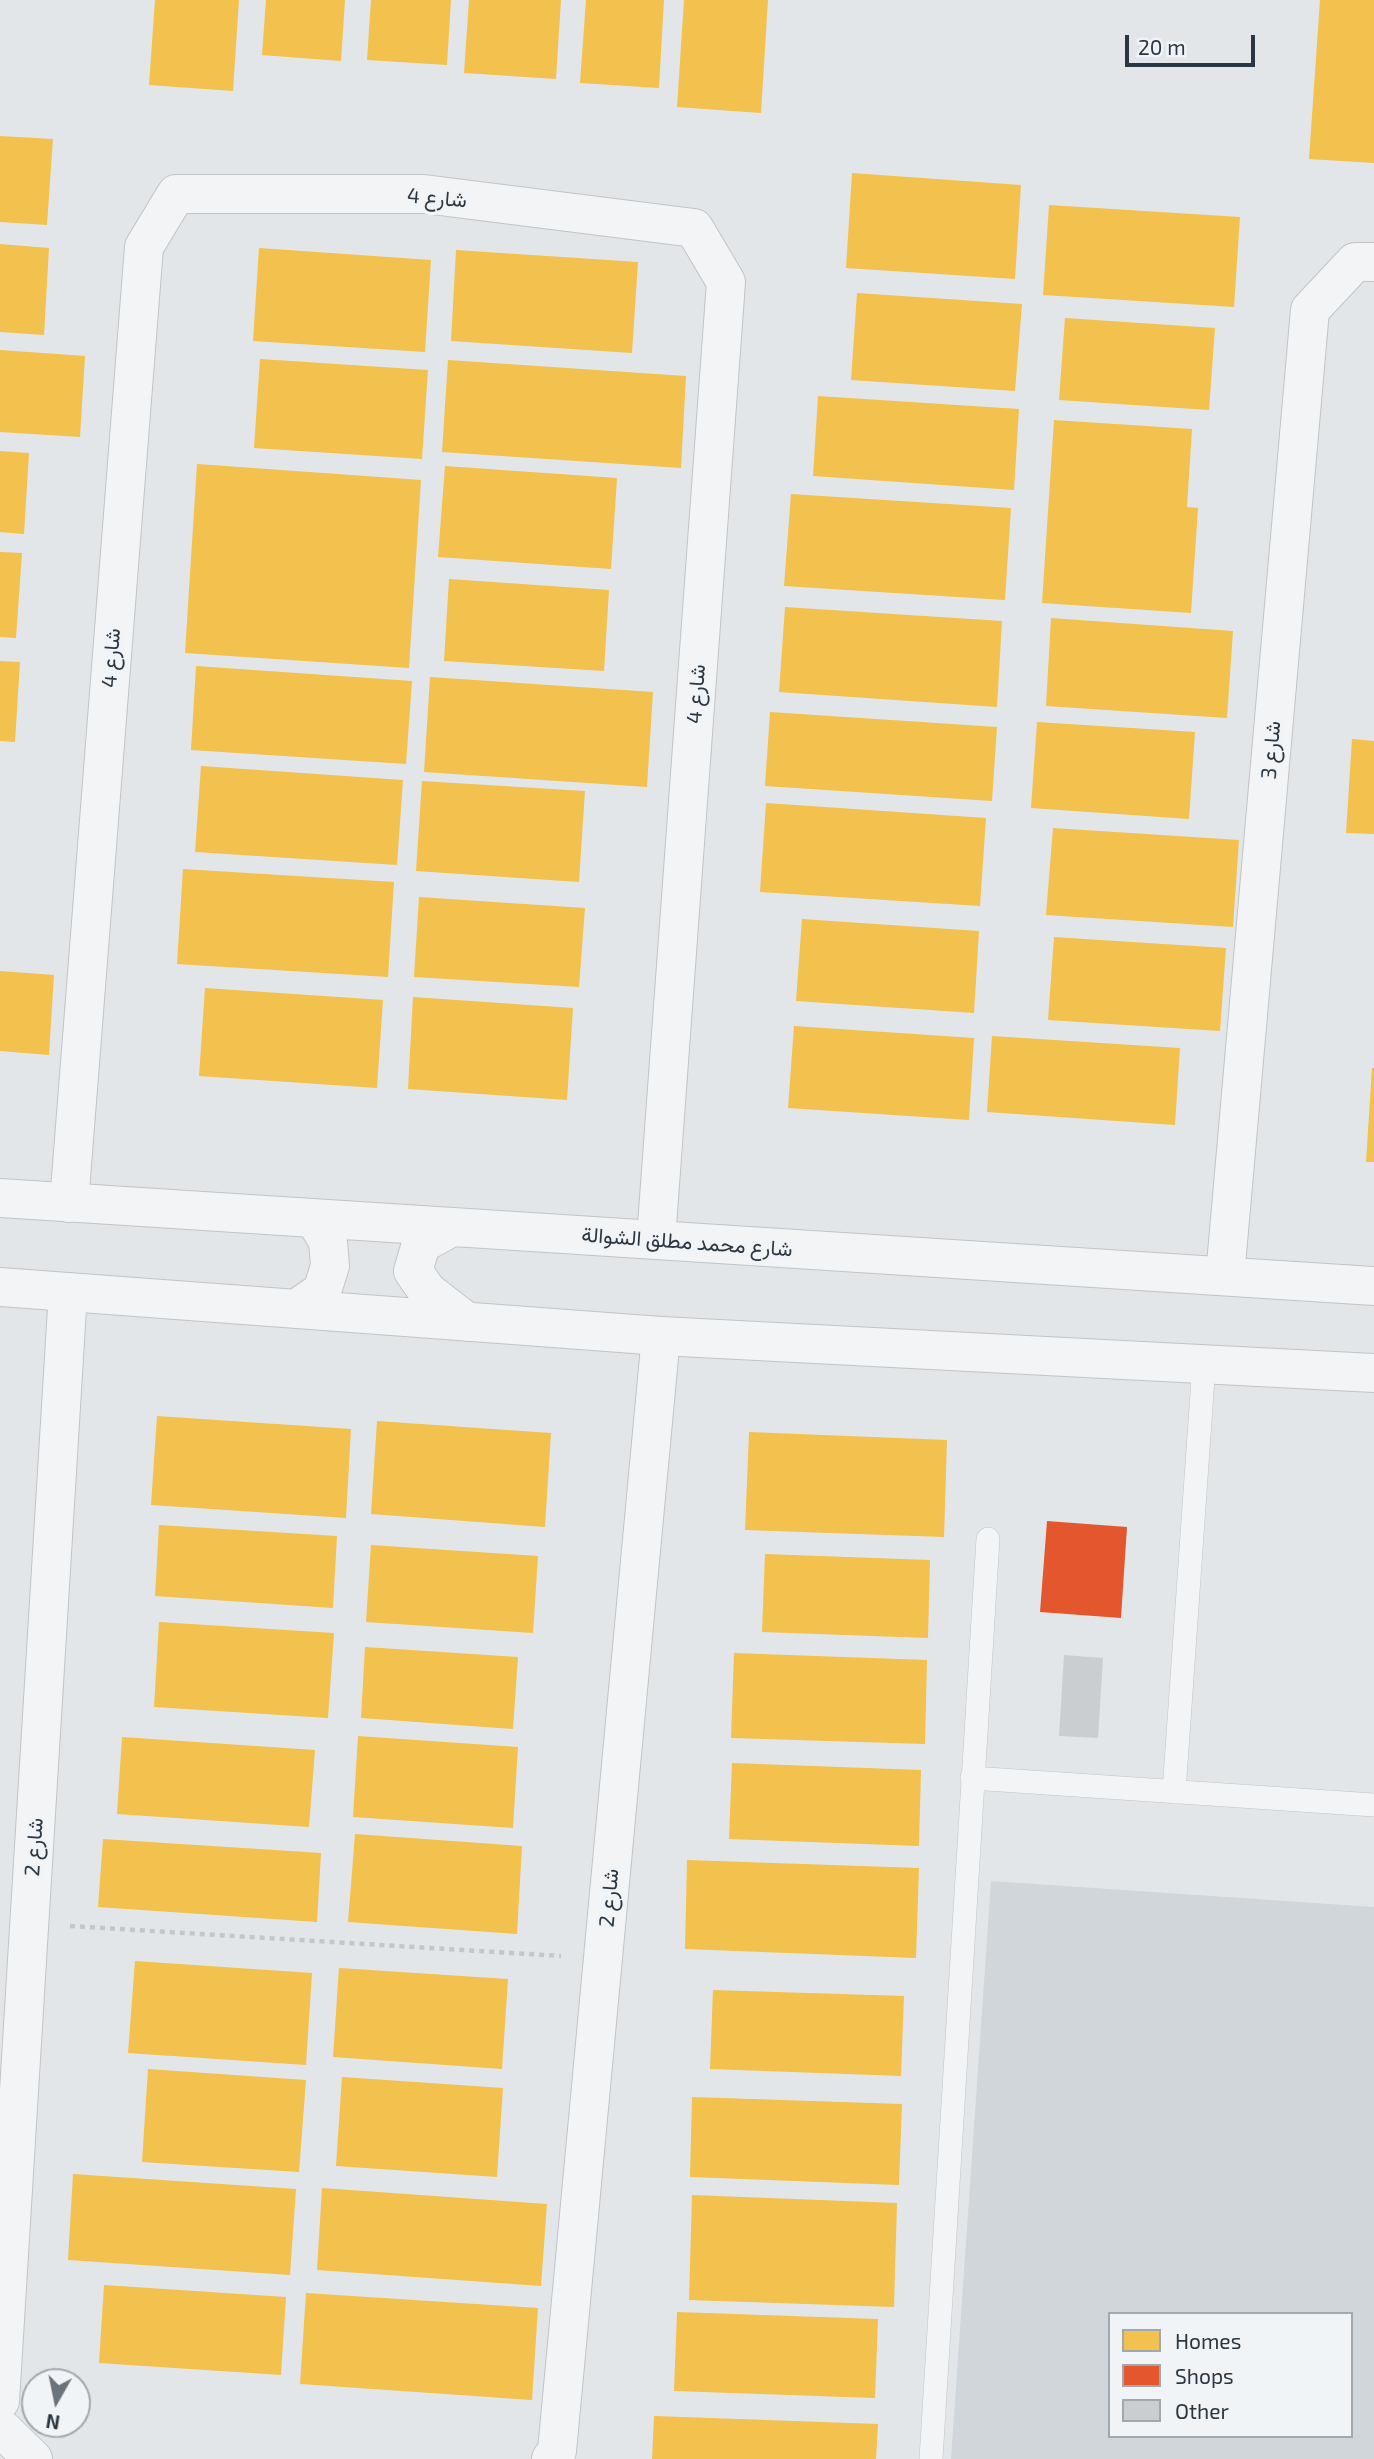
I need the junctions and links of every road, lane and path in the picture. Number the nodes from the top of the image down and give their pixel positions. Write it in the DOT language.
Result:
graph roads {
  1 [pos="1374,262"];
  2 [pos="0,1198"];
  3 [pos="68,1203"];
  4 [pos="314,1218"];
  5 [pos="452,1227"];
  6 [pos="656,1240"];
  7 [pos="1224,1276"];
  8 [pos="1374,1286"];
  9 [pos="0,1287"];
  10 [pos="68,1292"];
  11 [pos="296,1309"];
  12 [pos="467,1322"];
  13 [pos="661,1336"];
  14 [pos="1203,1364"];
  15 [pos="1374,1373"];
  16 [pos="988,1539"];
  17 [pos="972,1778"];
  18 [pos="1174,1792"];
  19 [pos="1374,1805"];
  20 [pos="29,1923"];
  21 [pos="603,1958"];
  22 [pos="0,2401"];
  23 [pos="0,2427"];
  24 [pos="33,2459"];
  25 [pos="551,2459"];
  26 [pos="931,2459"];
  1 -- 7 [label="street, شارع 3"];
  2 -- 3 [label="street, شارع محمد مطلق الشوالة"];
  3 -- 4 [label="street, شارع محمد مطلق الشوالة"];
  3 -- 6 [label="street, شارع 4"];
  4 -- 5 [label="street, شارع محمد مطلق الشوالة"];
  4 -- 11 [label="street"];
  5 -- 6 [label="street, شارع محمد مطلق الشوالة"];
  5 -- 12 [label="street"];
  6 -- 7 [label="street, شارع محمد مطلق الشوالة"];
  7 -- 8 [label="street, شارع محمد مطلق الشوالة"];
  9 -- 10 [label="street"];
  10 -- 11 [label="street"];
  10 -- 20 [label="street, شارع 2"];
  11 -- 12 [label="street"];
  12 -- 13 [label="street"];
  13 -- 14 [label="street"];
  13 -- 21 [label="street, شارع 2"];
  14 -- 15 [label="street"];
  14 -- 18 [label="lane"];
  16 -- 17 [label="lane"];
  17 -- 18 [label="lane"];
  17 -- 26 [label="lane"];
  18 -- 19 [label="lane"];
  20 -- 21 [label="path"];
  20 -- 22 [label="street, شارع 2"];
  21 -- 25 [label="street, شارع 2"];
  23 -- 24 [label="street"];
}
